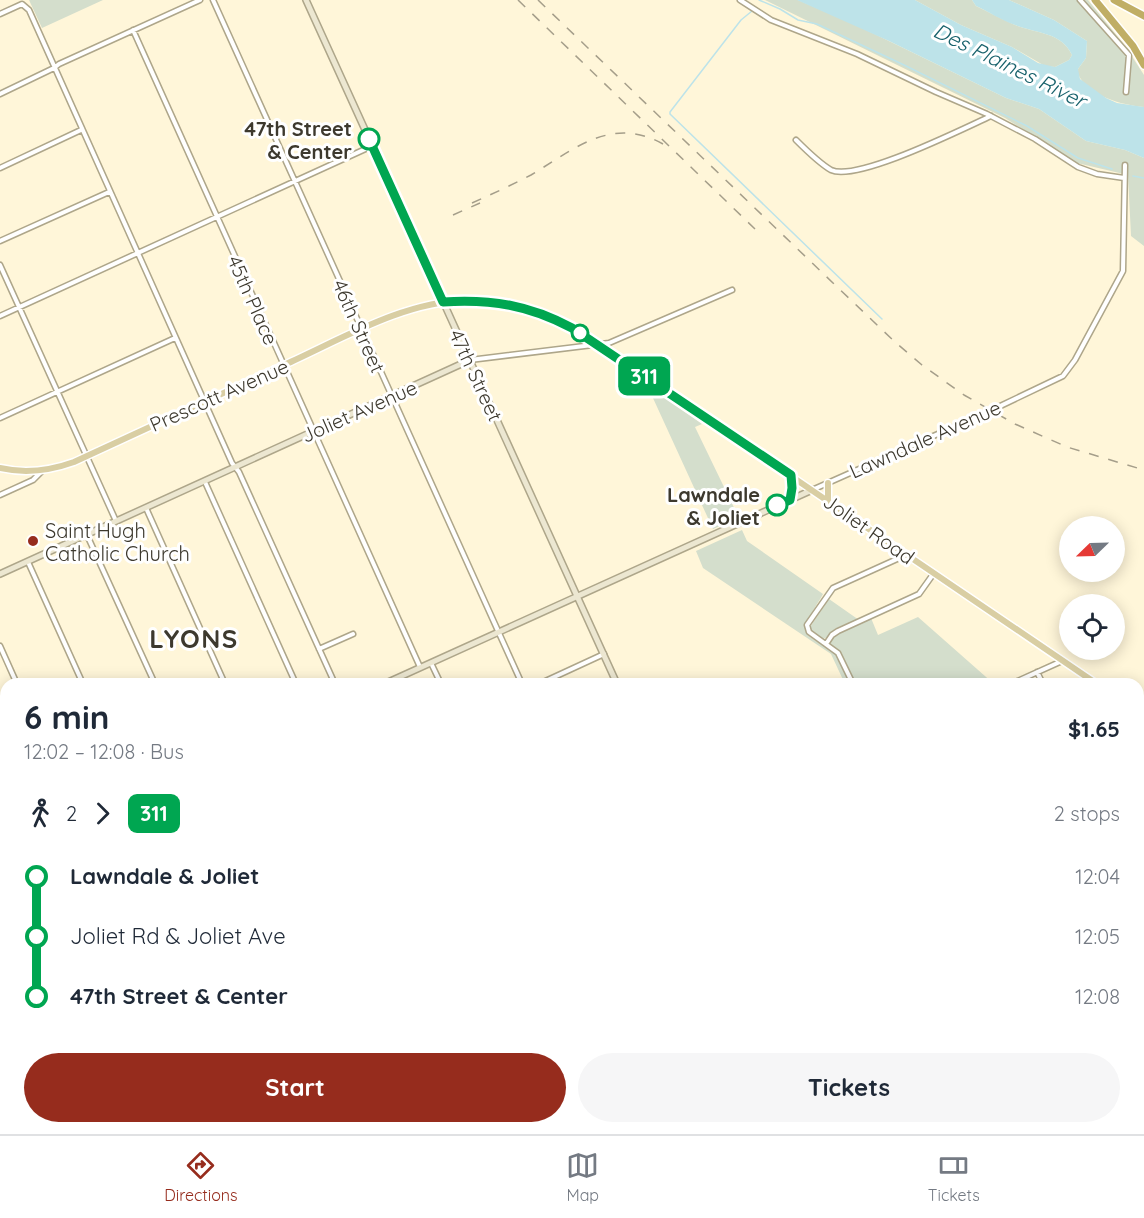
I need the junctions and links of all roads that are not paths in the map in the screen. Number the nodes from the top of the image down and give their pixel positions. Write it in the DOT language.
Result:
graph roads {
  1 [pos="200,0"];
  2 [pos="213,0"];
  3 [pos="306,0"];
  4 [pos="740,0"];
  5 [pos="1080,0"];
  6 [pos="1095,0"];
  7 [pos="1114,0"];
  8 [pos="0,14"];
  9 [pos="1144,16"];
  10 [pos="133,30"];
  11 [pos="1144,65"];
  12 [pos="54,68"];
  13 [pos="1126,92"];
  14 [pos="0,94"];
  15 [pos="991,116"];
  16 [pos="81,130"];
  17 [pos="796,140"];
  18 [pos="372,146"];
  19 [pos="1125,165"];
  20 [pos="0,168"];
  21 [pos="1125,178"];
  22 [pos="295,182"];
  23 [pos="109,192"];
  24 [pos="217,217"];
  25 [pos="0,241"];
  26 [pos="137,253"];
  27 [pos="0,265"];
  28 [pos="732,290"];
  29 [pos="443,302"];
  30 [pos="19,307"];
  31 [pos="0,316"];
  32 [pos="361,330"];
  33 [pos="176,338"];
  34 [pos="598,345"];
  35 [pos="470,360"];
  36 [pos="282,366"];
  37 [pos="58,392"];
  38 [pos="391,396"];
  39 [pos="204,401"];
  40 [pos="0,418"];
  41 [pos="313,432"];
  42 [pos="87,456"];
  43 [pos="236,467"];
  44 [pos="0,468"];
  45 [pos="42,471"];
  46 [pos="791,475"];
  47 [pos="205,482"];
  48 [pos="828,483"];
  49 [pos="812,490"];
  50 [pos="0,495"];
  51 [pos="790,500"];
  52 [pos="828,500"];
  53 [pos="146,508"];
  54 [pos="116,522"];
  55 [pos="87,535"];
  56 [pos="906,555"];
  57 [pos="28,562"];
  58 [pos="934,573"];
  59 [pos="0,574"];
  60 [pos="578,595"];
  61 [pos="498,632"];
  62 [pos="352,634"];
  63 [pos="826,644"];
  64 [pos="0,646"];
  65 [pos="319,649"];
  66 [pos="604,654"];
  67 [pos="1062,661"];
  68 [pos="431,662"];
  69 [pos="420,667"];
  70 [pos="1037,672"];
  71 [pos="14,678"];
  72 [pos="80,678"];
  73 [pos="152,678"];
  74 [pos="222,678"];
  75 [pos="293,678"];
  76 [pos="332,678"];
  77 [pos="397,678"];
  78 [pos="438,678"];
  79 [pos="519,678"];
  80 [pos="552,678"];
  81 [pos="614,678"];
  82 [pos="850,678"];
  83 [pos="1024,678"];
  84 [pos="1040,678"];
  85 [pos="1088,678"];
  1 -- 10 [label="street"];
  2 -- 22 [label="street, 46th Street"];
  3 -- 18 [label="street, 47th Street"];
  4 -- 15 [label="street"];
  5 -- 13 [label="street"];
  6 -- 11 [label="highway"];
  7 -- 9 [label="highway"];
  8 -- 12 [label="street"];
  10 -- 12 [label="street"];
  10 -- 24 [label="street, 45th Place"];
  12 -- 14 [label="street"];
  12 -- 16 [label="street"];
  15 -- 17 [label="street"];
  15 -- 21 [label="street"];
  16 -- 20 [label="street"];
  16 -- 23 [label="street"];
  18 -- 22 [label="street"];
  18 -- 29 [label="street, 47th Street"];
  19 -- 21 [label="street, Lawndale Avenue"];
  21 -- 48 [label="street, Lawndale Avenue"];
  22 -- 24 [label="street"];
  22 -- 32 [label="street, 46th Street"];
  23 -- 25 [label="street"];
  23 -- 26 [label="street"];
  24 -- 26 [label="street"];
  24 -- 36 [label="street, 45th Place"];
  26 -- 30 [label="street"];
  26 -- 33 [label="street"];
  27 -- 30 [label="street"];
  28 -- 34 [label="street, Joliet Avenue"];
  29 -- 32 [label="main road, Prescott Avenue"];
  29 -- 34 [label="main road, Joliet Road"];
  29 -- 35 [label="street, 47th Street"];
  30 -- 31 [label="street"];
  30 -- 37 [label="street"];
  32 -- 36 [label="main road, Prescott Avenue"];
  32 -- 38 [label="street, 46th Street"];
  33 -- 37 [label="street"];
  33 -- 39 [label="street"];
  34 -- 35 [label="street, Joliet Avenue"];
  34 -- 46 [label="main road, Joliet Road"];
  35 -- 38 [label="street, Joliet Avenue"];
  35 -- 60 [label="street, 47th Street"];
  36 -- 39 [label="main road, Prescott Avenue"];
  36 -- 41 [label="street, 45th Place"];
  37 -- 40 [label="street"];
  37 -- 42 [label="street"];
  38 -- 41 [label="street, Joliet Avenue"];
  38 -- 61 [label="street, 46th Street"];
  39 -- 42 [label="main road, Prescott Avenue"];
  39 -- 43 [label="street"];
  41 -- 43 [label="street, Joliet Avenue"];
  41 -- 69 [label="street, 45th Place"];
  42 -- 45 [label="main road, Prescott Avenue"];
  42 -- 54 [label="street"];
  43 -- 47 [label="street, Joliet Avenue"];
  43 -- 65 [label="street"];
  44 -- 45 [label="main road"];
  45 -- 50 [label="street, Prescott Avenue"];
  46 -- 49 [label="main road, Joliet Road"];
  46 -- 51 [label="main road"];
  47 -- 53 [label="street, Joliet Avenue"];
  47 -- 75 [label="street"];
  48 -- 49 [label="street, Lawndale Avenue"];
  48 -- 52 [label="main road"];
  49 -- 51 [label="street, Lawndale Avenue"];
  49 -- 52 [label="main road, Joliet Road"];
  51 -- 60 [label="street, Lawndale Avenue"];
  52 -- 56 [label="main road, Joliet Road"];
  53 -- 54 [label="street, Joliet Avenue"];
  53 -- 74 [label="street"];
  54 -- 55 [label="street, Joliet Avenue"];
  55 -- 57 [label="street, Joliet Avenue"];
  55 -- 73 [label="street"];
  56 -- 58 [label="main road, Joliet Road"];
  56 -- 63 [label="street"];
  57 -- 59 [label="street, Joliet Avenue"];
  57 -- 72 [label="street"];
  58 -- 63 [label="street"];
  58 -- 67 [label="main road, Joliet Road"];
  60 -- 61 [label="street, Lawndale Avenue"];
  60 -- 66 [label="street, 47th Street"];
  61 -- 68 [label="street, Lawndale Avenue"];
  61 -- 79 [label="street, 46th Street"];
  62 -- 65 [label="street"];
  63 -- 82 [label="street"];
  64 -- 71 [label="street"];
  65 -- 76 [label="street"];
  66 -- 80 [label="street"];
  66 -- 81 [label="street, 47th Street"];
  67 -- 70 [label="street"];
  67 -- 85 [label="main road, Joliet Road"];
  68 -- 69 [label="street, Lawndale Avenue"];
  68 -- 78 [label="street"];
  69 -- 77 [label="street, Lawndale Avenue"];
  70 -- 83 [label="street"];
  70 -- 84 [label="street"];
}
